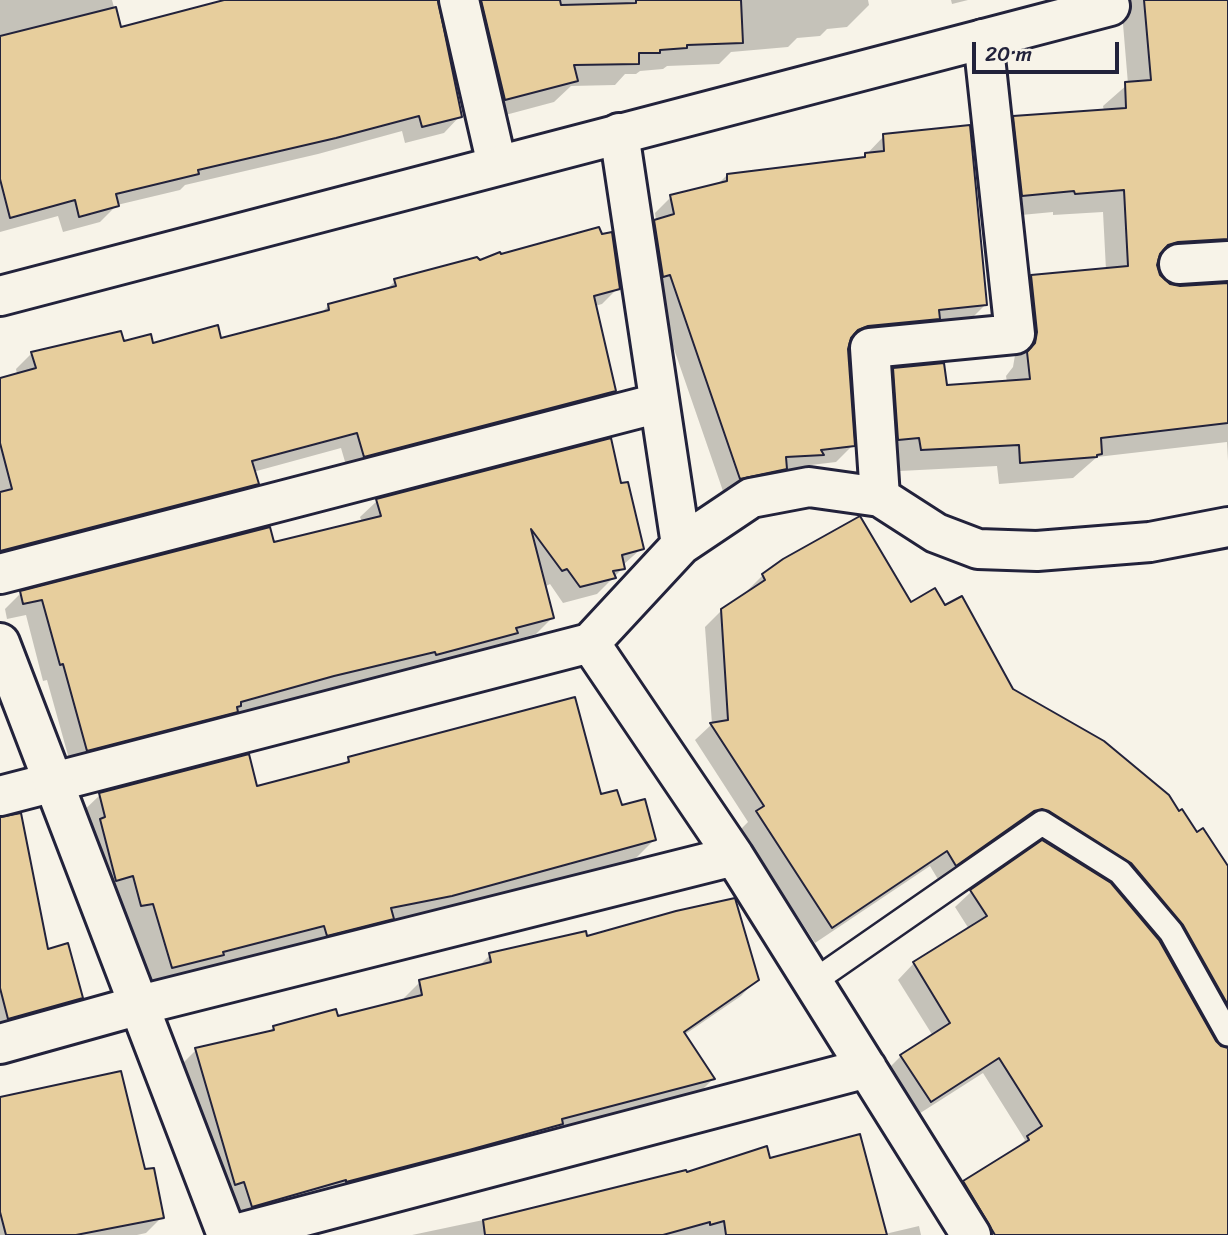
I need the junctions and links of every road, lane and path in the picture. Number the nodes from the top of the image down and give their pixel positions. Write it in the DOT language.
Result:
graph roads {
  1 [pos="459,0"];
  2 [pos="1110,6"];
  3 [pos="983,39"];
  4 [pos="619,132"];
  5 [pos="497,165"];
  6 [pos="1228,261"];
  7 [pos="1179,264"];
  8 [pos="0,296"];
  9 [pos="659,402"];
  10 [pos="880,497"];
  11 [pos="1228,527"];
  12 [pos="681,545"];
  13 [pos="0,574"];
  14 [pos="0,643"];
  15 [pos="590,643"];
  16 [pos="53,782"];
  17 [pos="0,796"];
  18 [pos="734,856"];
  19 [pos="813,982"];
  20 [pos="140,1005"];
  21 [pos="1228,1034"];
  22 [pos="0,1044"];
  23 [pos="867,1068"];
  24 [pos="227,1235"];
  25 [pos="232,1235"];
  26 [pos="971,1235"];
  1 -- 5 [label="street"];
  2 -- 3 [label="street"];
  3 -- 4 [label="street"];
  3 -- 10 [label="street"];
  4 -- 5 [label="street"];
  4 -- 9 [label="street"];
  5 -- 8 [label="street"];
  6 -- 7 [label="street"];
  9 -- 12 [label="street"];
  9 -- 13 [label="street"];
  10 -- 11 [label="street"];
  10 -- 12 [label="street"];
  12 -- 15 [label="street"];
  14 -- 16 [label="street"];
  15 -- 16 [label="street"];
  15 -- 18 [label="street"];
  16 -- 17 [label="street"];
  16 -- 20 [label="street"];
  18 -- 19 [label="street"];
  18 -- 20 [label="street"];
  19 -- 21 [label="lane"];
  19 -- 23 [label="street"];
  20 -- 22 [label="street"];
  20 -- 24 [label="street"];
  23 -- 25 [label="street"];
  23 -- 26 [label="street"];
}
